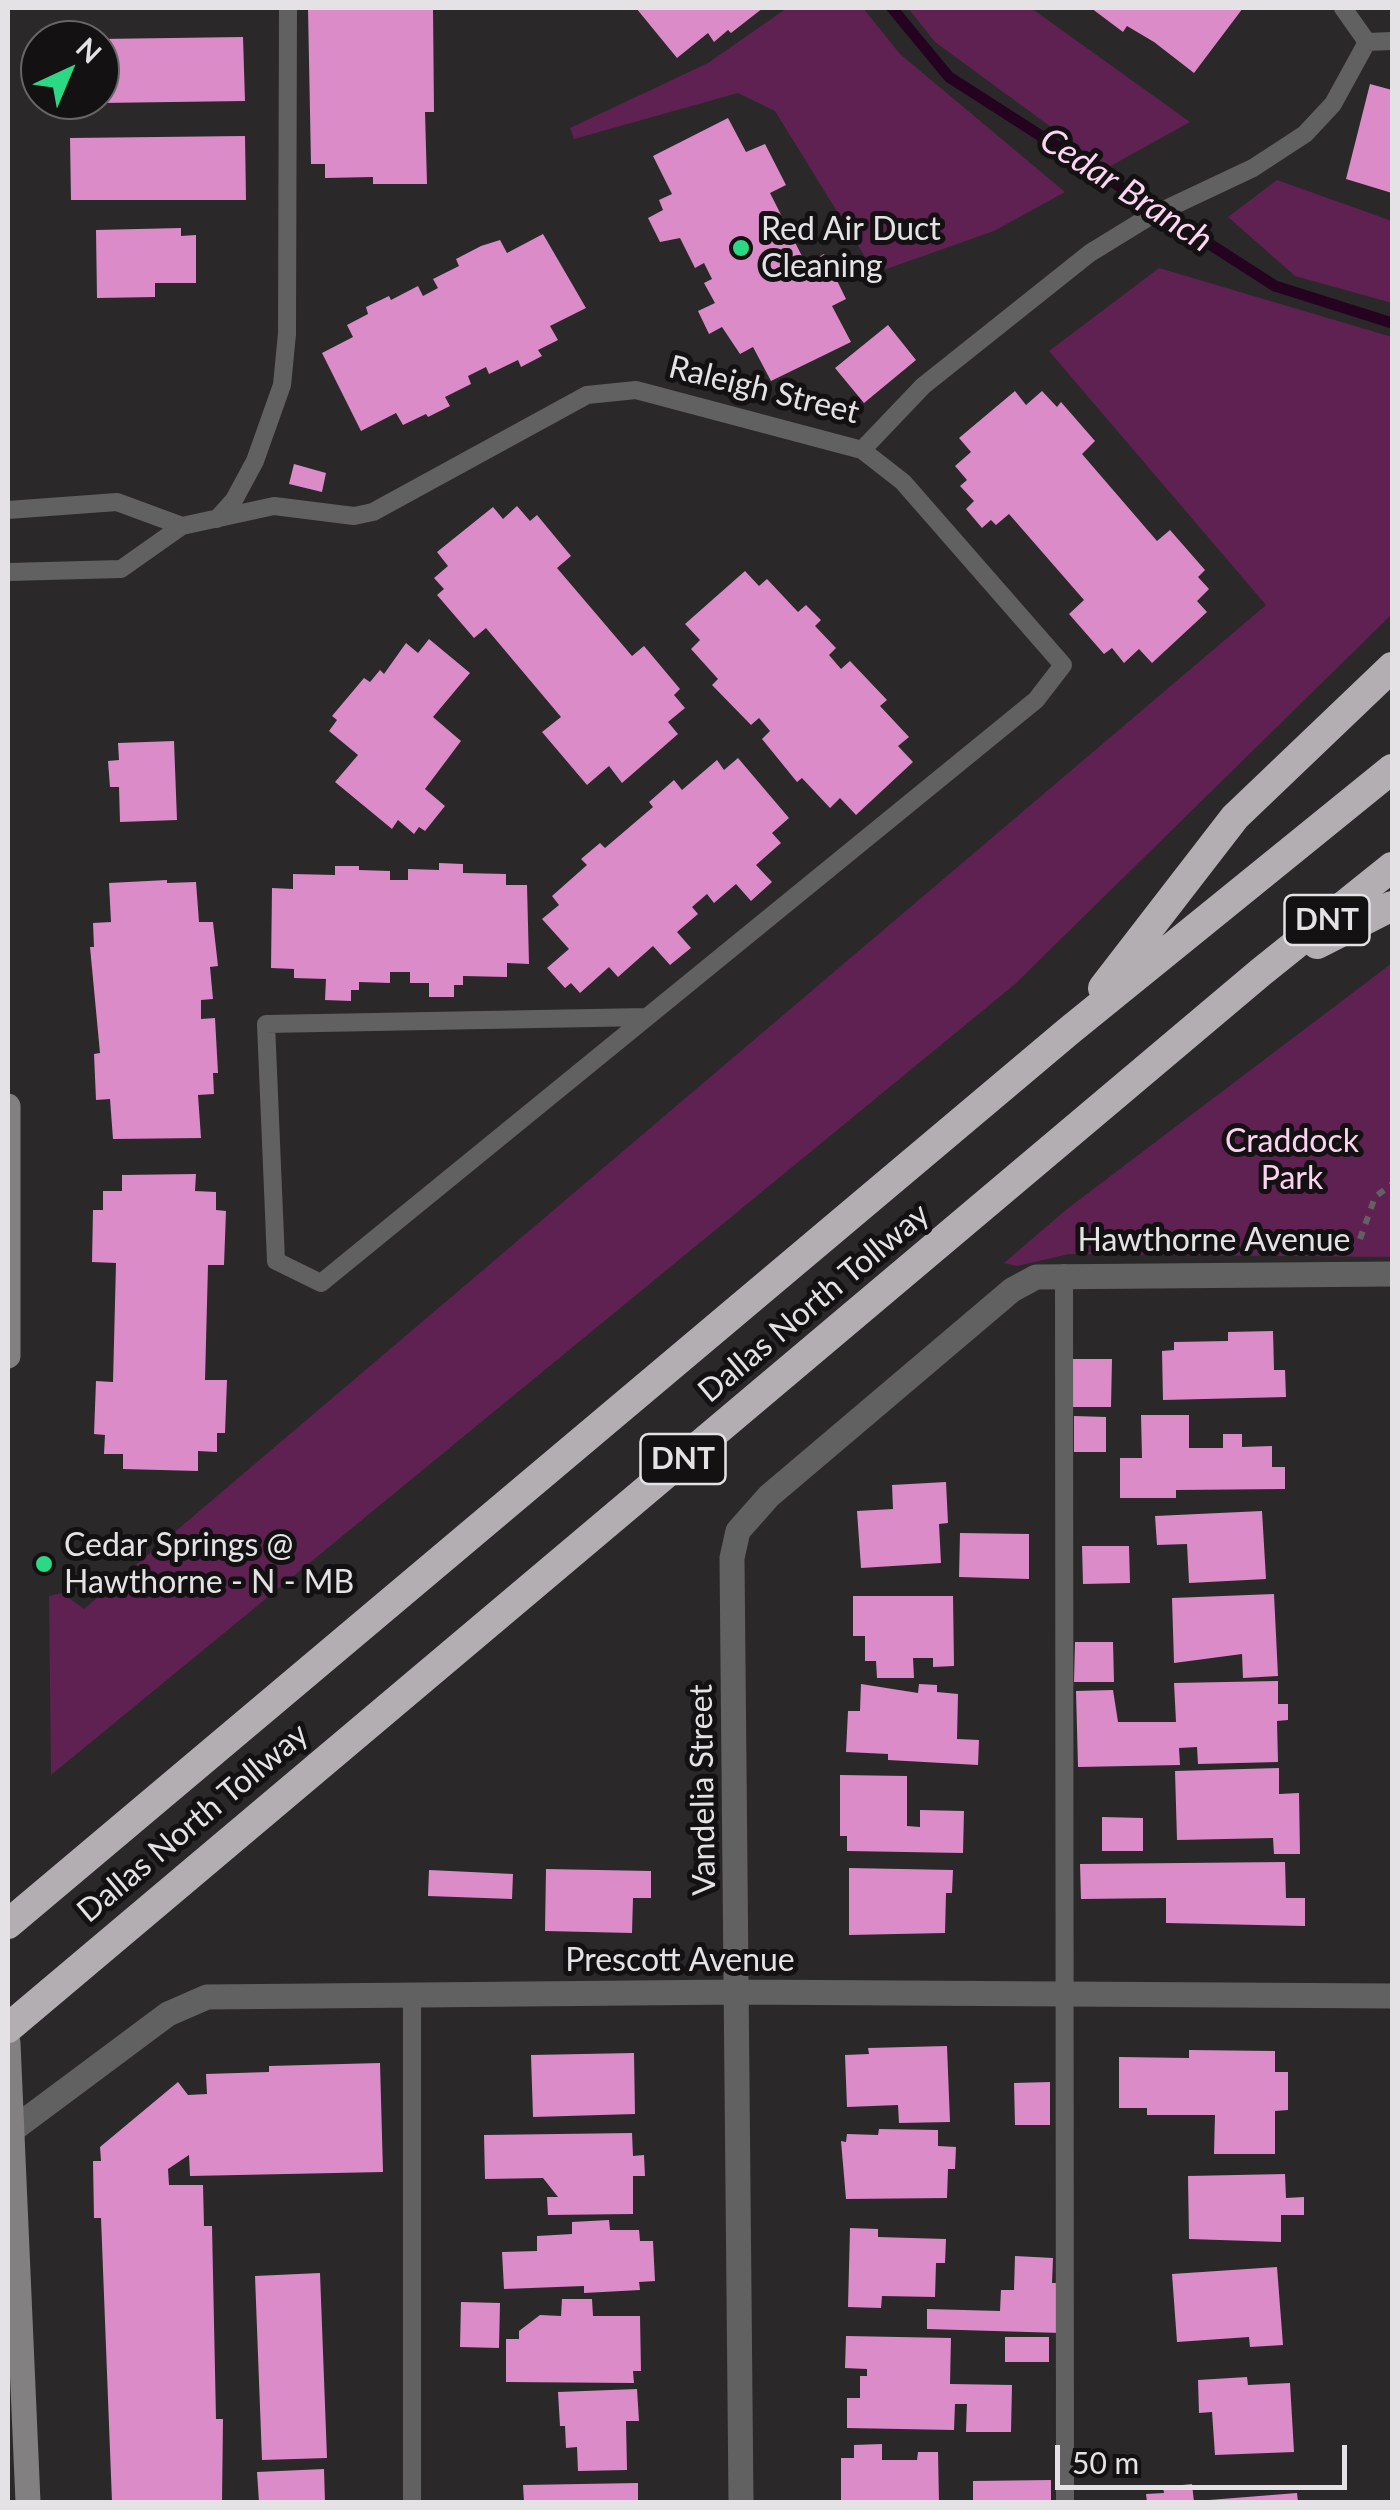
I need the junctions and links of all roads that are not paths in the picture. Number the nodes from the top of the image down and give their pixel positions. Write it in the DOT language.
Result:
graph roads {
  1 [pos="288,8"];
  2 [pos="1343,8"];
  3 [pos="1392,41"];
  4 [pos="1366,42"];
  5 [pos="862,450"];
  6 [pos="8,510"];
  7 [pos="216,519"];
  8 [pos="182,526"];
  9 [pos="8,572"];
  10 [pos="1392,666"];
  11 [pos="1392,770"];
  12 [pos="1392,867"];
  13 [pos="1392,906"];
  14 [pos="1261,972"];
  15 [pos="646,1017"];
  16 [pos="1070,1030"];
  17 [pos="8,1106"];
  18 [pos="9,1230"];
  19 [pos="1064,1273"];
  20 [pos="1392,1274"];
  21 [pos="1036,1277"];
  22 [pos="8,1356"];
  23 [pos="8,1924"];
  24 [pos="737,1992"];
  25 [pos="1063,1994"];
  26 [pos="412,1996"];
  27 [pos="1392,1996"];
  28 [pos="8,2028"];
  29 [pos="8,2043"];
  30 [pos="11,2132"];
  31 [pos="28,2502"];
  32 [pos="412,2502"];
  33 [pos="741,2502"];
  34 [pos="1065,2502"];
  1 -- 7 [label="lane"];
  2 -- 4 [label="lane"];
  3 -- 4 [label="lane"];
  4 -- 5 [label="lane, Raleigh Street"];
  5 -- 7 [label="lane, Raleigh Street"];
  5 -- 15 [label="lane"];
  6 -- 8 [label="lane"];
  7 -- 8 [label="lane, Raleigh Street"];
  8 -- 9 [label="lane, Raleigh Street"];
  10 -- 16 [label="highway"];
  11 -- 16 [label="highway, Dallas North Tollway / DNT"];
  12 -- 14 [label="highway, Dallas North Tollway / DNT"];
  13 -- 14 [label="highway"];
  14 -- 28 [label="highway, Dallas North Tollway / DNT"];
  15 -- 15 [label="lane"];
  16 -- 23 [label="highway, Dallas North Tollway / DNT"];
  17 -- 18 [label="main road"];
  18 -- 22 [label="main road"];
  19 -- 20 [label="street, Hawthorne Avenue"];
  19 -- 21 [label="street, Hawthorne Avenue"];
  19 -- 25 [label="lane"];
  21 -- 24 [label="street, Vandelia Street"];
  24 -- 25 [label="street, Prescott Avenue"];
  24 -- 26 [label="street, Prescott Avenue"];
  24 -- 33 [label="street, Vandelia Street"];
  25 -- 27 [label="street, Prescott Avenue"];
  25 -- 34 [label="lane"];
  26 -- 30 [label="street, Prescott Avenue"];
  26 -- 32 [label="lane"];
  29 -- 30 [label="main road"];
  30 -- 31 [label="main road"];
}
